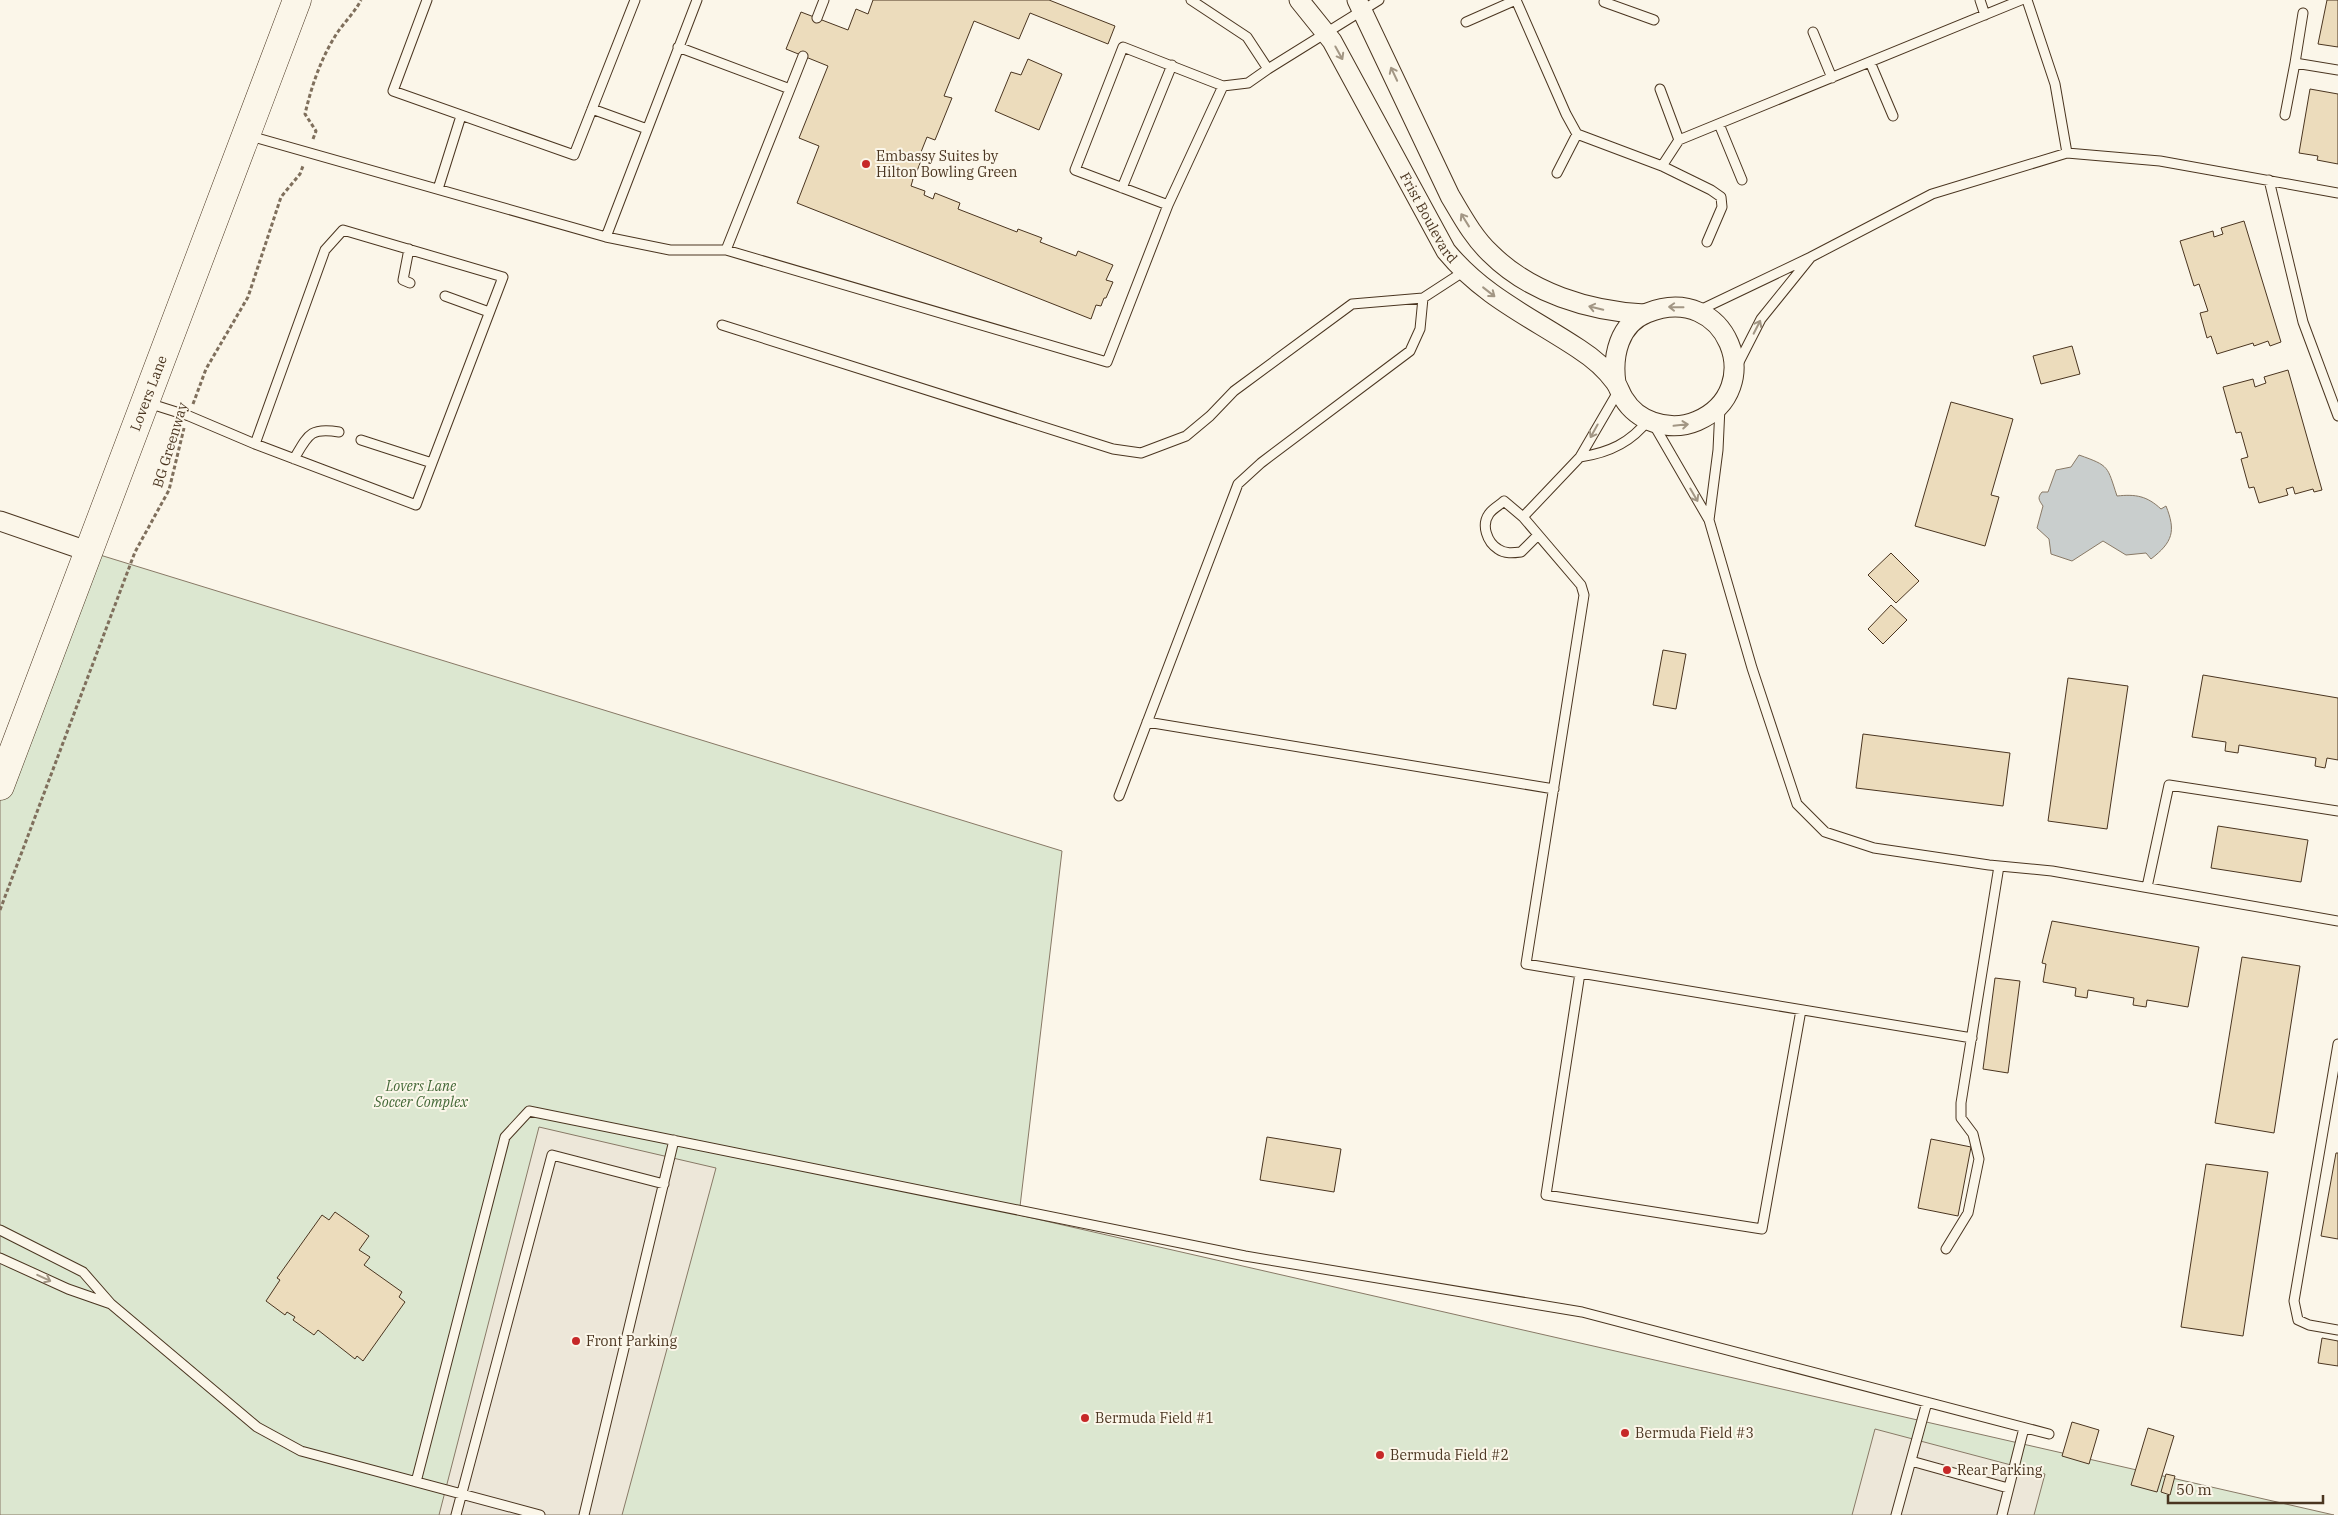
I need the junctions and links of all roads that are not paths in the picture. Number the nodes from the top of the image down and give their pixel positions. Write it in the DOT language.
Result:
graph roads {
  1 [pos="297,0"];
  2 [pos="427,0"];
  3 [pos="634,0"];
  4 [pos="697,0"];
  5 [pos="824,0"];
  6 [pos="1192,0"];
  7 [pos="1299,0"];
  8 [pos="1516,0"];
  9 [pos="1980,0"];
  10 [pos="2021,0"];
  11 [pos="2027,0"];
  12 [pos="1602,1"];
  13 [pos="1366,3"];
  14 [pos="2303,13"];
  15 [pos="1985,15"];
  16 [pos="817,18"];
  17 [pos="1654,20"];
  18 [pos="1466,22"];
  19 [pos="1813,32"];
  20 [pos="1327,34"];
  21 [pos="678,47"];
  22 [pos="802,56"];
  23 [pos="1870,62"];
  24 [pos="2295,63"];
  25 [pos="1172,66"];
  26 [pos="1268,69"];
  27 [pos="2338,70"];
  28 [pos="1832,78"];
  29 [pos="1223,86"];
  30 [pos="790,89"];
  31 [pos="1660,90"];
  32 [pos="592,109"];
  33 [pos="2285,115"];
  34 [pos="461,116"];
  35 [pos="1893,116"];
  36 [pos="1719,124"];
  37 [pos="647,129"];
  38 [pos="1577,134"];
  39 [pos="246,135"];
  40 [pos="1679,140"];
  41 [pos="2067,153"];
  42 [pos="1662,166"];
  43 [pos="1558,173"];
  44 [pos="1742,180"];
  45 [pos="2269,180"];
  46 [pos="1122,188"];
  47 [pos="438,189"];
  48 [pos="2338,193"];
  49 [pos="1168,205"];
  50 [pos="606,237"];
  51 [pos="1707,242"];
  52 [pos="408,250"];
  53 [pos="726,250"];
  54 [pos="1811,256"];
  55 [pos="1464,272"];
  56 [pos="410,283"];
  57 [pos="445,296"];
  58 [pos="1423,298"];
  59 [pos="1698,311"];
  60 [pos="489,312"];
  61 [pos="1644,314"];
  62 [pos="722,325"];
  63 [pos="1734,370"];
  64 [pos="1618,386"];
  65 [pos="146,402"];
  66 [pos="1720,404"];
  67 [pos="2338,416"];
  68 [pos="1651,421"];
  69 [pos="339,432"];
  70 [pos="361,440"];
  71 [pos="255,444"];
  72 [pos="1580,457"];
  73 [pos="294,459"];
  74 [pos="432,463"];
  75 [pos="1523,517"];
  76 [pos="1709,520"];
  77 [pos="0,521"];
  78 [pos="1538,535"];
  79 [pos="87,551"];
  80 [pos="1147,722"];
  81 [pos="0,786"];
  82 [pos="1554,789"];
  83 [pos="1119,796"];
  84 [pos="2338,811"];
  85 [pos="1999,866"];
  86 [pos="2147,887"];
  87 [pos="2338,921"];
  88 [pos="1580,973"];
  89 [pos="1801,1010"];
  90 [pos="1972,1038"];
  91 [pos="2338,1044"];
  92 [pos="674,1140"];
  93 [pos="664,1184"];
  94 [pos="0,1230"];
  95 [pos="1946,1249"];
  96 [pos="0,1258"];
  97 [pos="111,1304"];
  98 [pos="2338,1330"];
  99 [pos="1927,1402"];
  100 [pos="2024,1428"];
  101 [pos="2050,1434"];
  102 [pos="1911,1461"];
  103 [pos="416,1482"];
  104 [pos="2008,1488"];
  105 [pos="461,1494"];
  106 [pos="456,1515"];
  107 [pos="540,1515"];
  108 [pos="584,1515"];
  109 [pos="1896,1515"];
  110 [pos="2002,1515"];
  1 -- 39 [label="main road, Lovers Lane"];
  2 -- 34 [label="lane"];
  3 -- 32 [label="lane"];
  4 -- 21 [label="lane"];
  5 -- 16 [label="lane"];
  6 -- 26 [label="lane"];
  7 -- 20 [label="street, Frist Boulevard"];
  8 -- 18 [label="lane"];
  8 -- 38 [label="lane"];
  9 -- 15 [label="lane"];
  10 -- 15 [label="lane"];
  11 -- 41 [label="lane"];
  12 -- 17 [label="lane"];
  13 -- 20 [label="lane"];
  61 -- 13 [label="street, Frist Boulevard, one-way"];
  14 -- 24 [label="lane"];
  15 -- 23 [label="lane"];
  19 -- 28 [label="lane"];
  20 -- 26 [label="lane"];
  20 -- 55 [label="street, Frist Boulevard, one-way"];
  21 -- 30 [label="lane"];
  21 -- 37 [label="lane"];
  22 -- 30 [label="lane"];
  23 -- 28 [label="lane"];
  23 -- 35 [label="lane"];
  24 -- 27 [label="lane"];
  24 -- 33 [label="lane"];
  25 -- 29 [label="lane"];
  25 -- 46 [label="lane"];
  25 -- 46 [label="lane"];
  26 -- 29 [label="lane"];
  28 -- 36 [label="lane"];
  29 -- 49 [label="lane"];
  30 -- 53 [label="lane"];
  31 -- 40 [label="lane"];
  32 -- 34 [label="lane"];
  32 -- 37 [label="lane"];
  34 -- 47 [label="lane"];
  36 -- 40 [label="lane"];
  36 -- 44 [label="lane"];
  37 -- 50 [label="lane"];
  38 -- 42 [label="lane"];
  38 -- 43 [label="lane"];
  39 -- 47 [label="lane"];
  39 -- 65 [label="main road, Lovers Lane"];
  40 -- 42 [label="lane"];
  41 -- 45 [label="lane"];
  41 -- 54 [label="lane"];
  42 -- 51 [label="lane"];
  45 -- 48 [label="lane"];
  45 -- 67 [label="lane"];
  46 -- 49 [label="lane"];
  47 -- 50 [label="lane"];
  49 -- 53 [label="lane"];
  50 -- 53 [label="lane"];
  52 -- 56 [label="lane"];
  52 -- 60 [label="lane"];
  52 -- 71 [label="lane"];
  54 -- 59 [label="lane"];
  63 -- 54 [label="lane, one-way"];
  55 -- 58 [label="lane"];
  55 -- 64 [label="street, Frist Boulevard, one-way"];
  57 -- 60 [label="lane"];
  58 -- 62 [label="lane"];
  58 -- 80 [label="lane"];
  59 -- 61 [label="street, Frist Boulevard, one-way"];
  59 -- 63 [label="street, Frist Boulevard"];
  60 -- 74 [label="lane"];
  61 -- 64 [label="street, Frist Boulevard"];
  63 -- 66 [label="street, Frist Boulevard"];
  64 -- 68 [label="street, Frist Boulevard"];
  64 -- 72 [label="lane, one-way"];
  65 -- 71 [label="lane"];
  65 -- 79 [label="main road, Lovers Lane"];
  68 -- 66 [label="street, Frist Boulevard, one-way"];
  66 -- 76 [label="lane"];
  68 -- 72 [label="lane"];
  68 -- 76 [label="lane, one-way"];
  69 -- 73 [label="lane"];
  70 -- 74 [label="lane"];
  71 -- 73 [label="lane"];
  72 -- 75 [label="lane"];
  73 -- 74 [label="lane"];
  75 -- 78 [label="lane"];
  75 -- 78 [label="lane"];
  76 -- 85 [label="lane"];
  77 -- 79 [label="street"];
  78 -- 82 [label="lane"];
  79 -- 81 [label="main road, Lovers Lane"];
  80 -- 82 [label="lane"];
  80 -- 83 [label="lane"];
  82 -- 88 [label="lane"];
  84 -- 86 [label="lane"];
  85 -- 86 [label="lane"];
  85 -- 90 [label="lane"];
  86 -- 87 [label="lane"];
  88 -- 89 [label="lane"];
  88 -- 89 [label="lane"];
  89 -- 90 [label="lane"];
  90 -- 95 [label="lane"];
  91 -- 98 [label="lane"];
  92 -- 93 [label="lane"];
  92 -- 99 [label="lane"];
  92 -- 103 [label="lane"];
  93 -- 105 [label="lane"];
  93 -- 108 [label="lane"];
  94 -- 97 [label="lane"];
  96 -- 97 [label="lane, one-way"];
  97 -- 103 [label="lane"];
  99 -- 100 [label="lane"];
  99 -- 102 [label="lane"];
  100 -- 101 [label="lane"];
  100 -- 104 [label="lane"];
  102 -- 104 [label="lane"];
  102 -- 109 [label="lane"];
  103 -- 105 [label="lane"];
  104 -- 110 [label="lane"];
  105 -- 106 [label="lane"];
  105 -- 107 [label="lane"];
}
